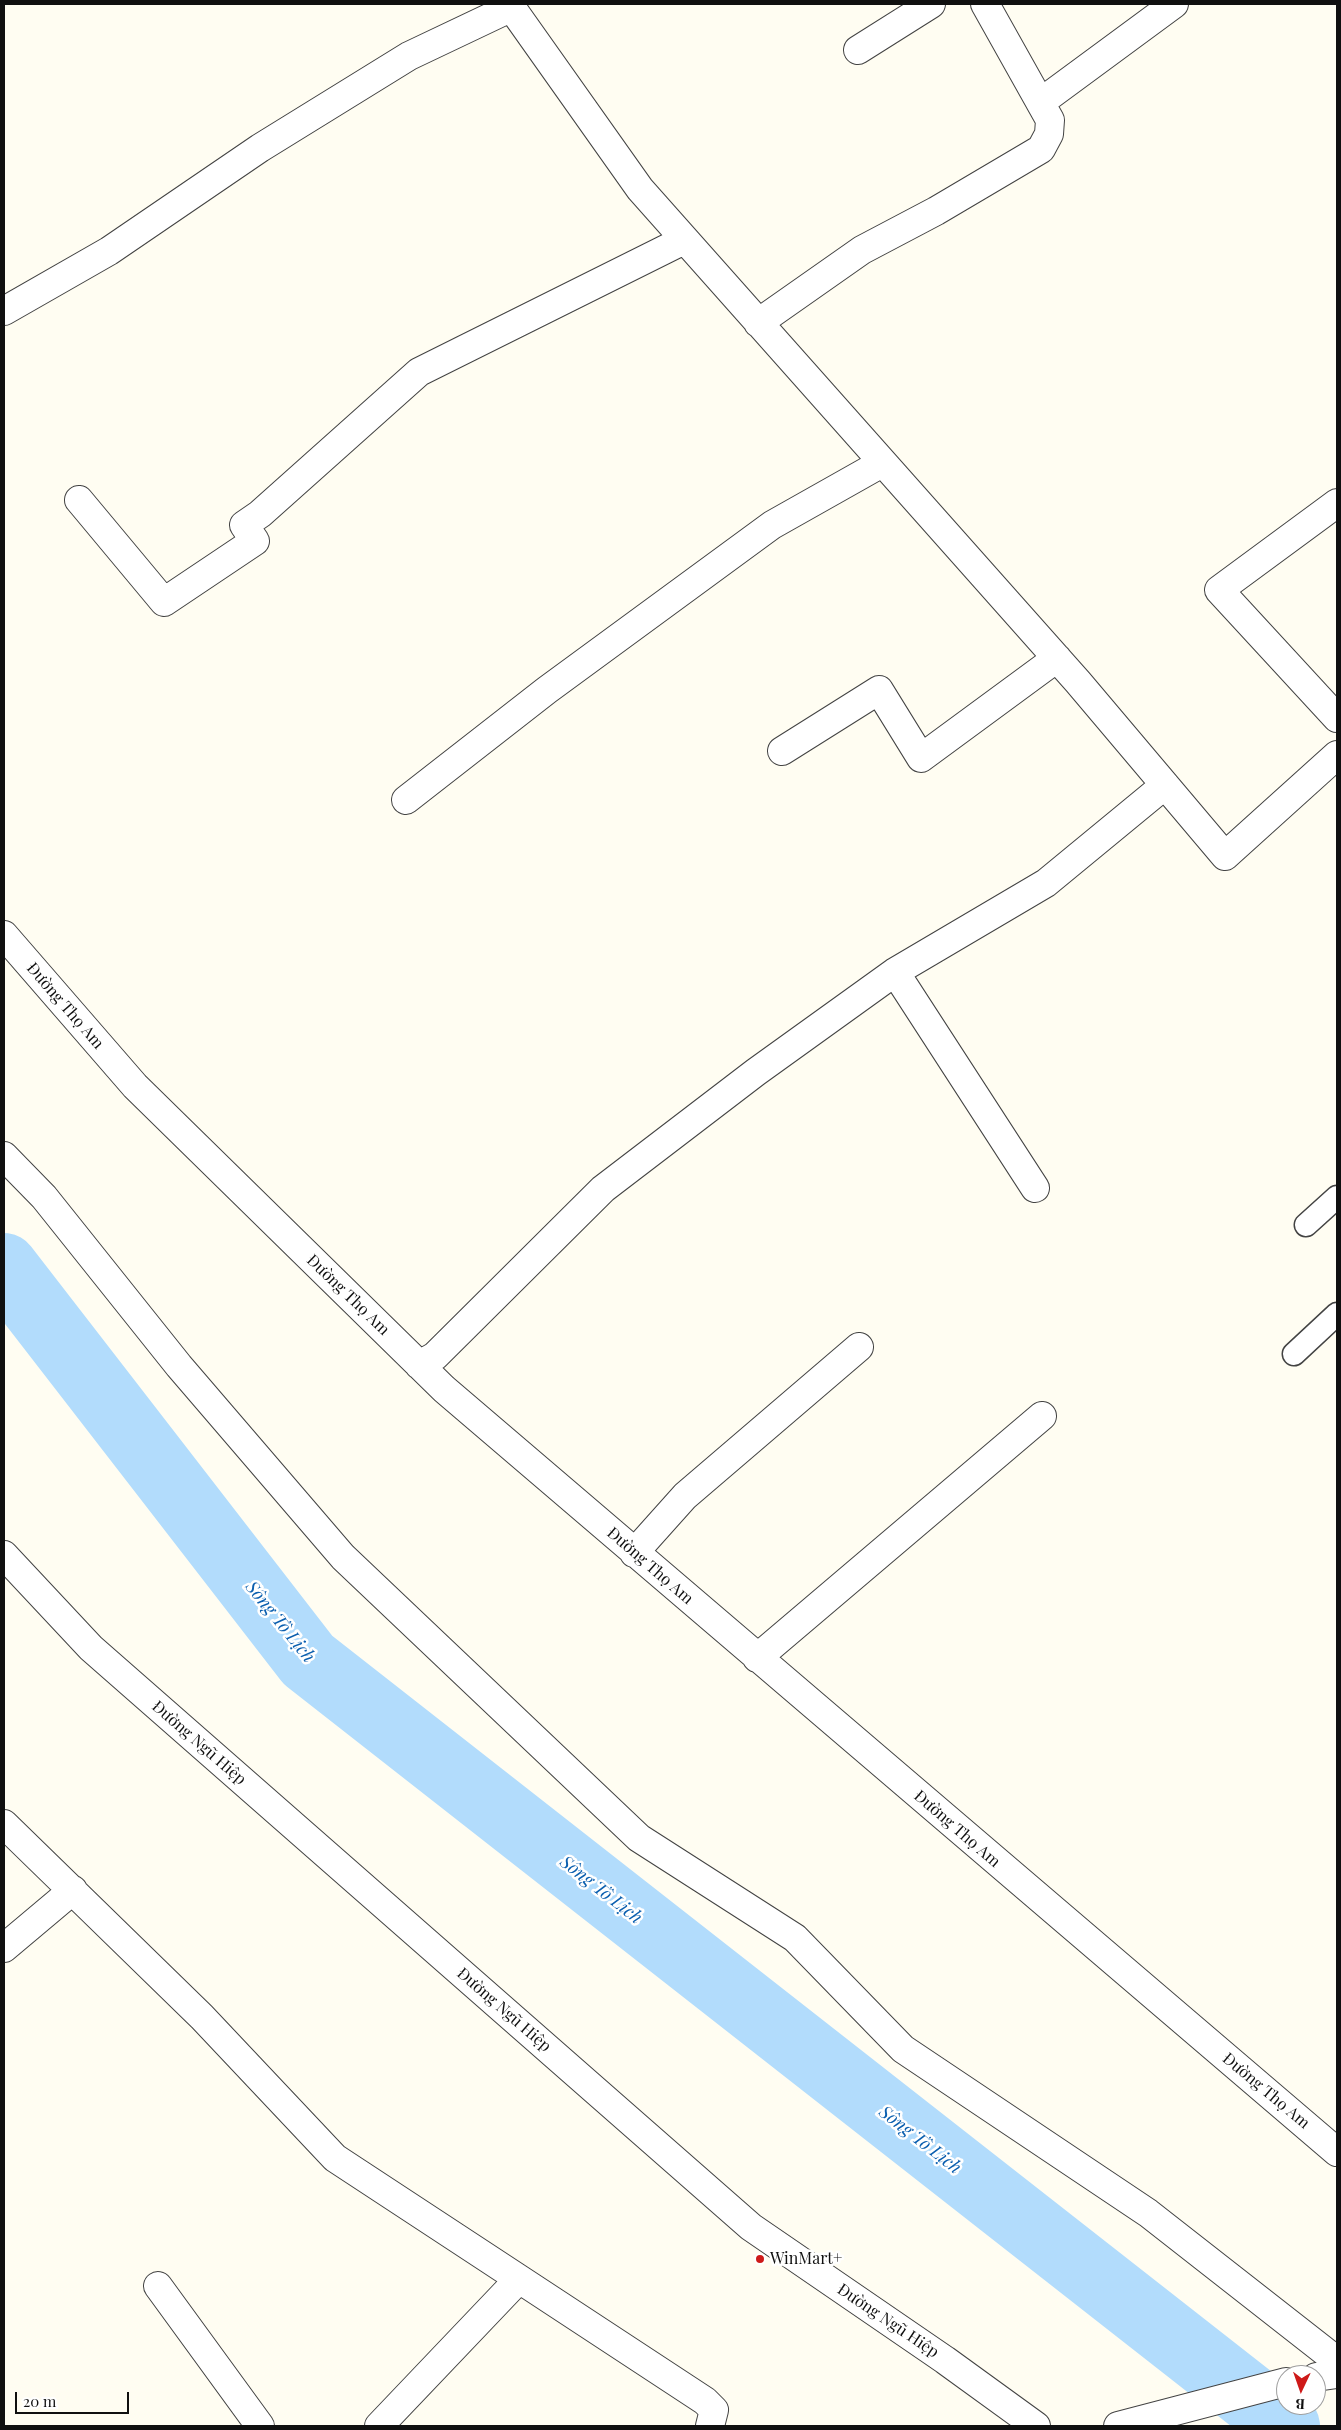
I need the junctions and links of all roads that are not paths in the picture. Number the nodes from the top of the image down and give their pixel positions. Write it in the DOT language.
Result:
graph roads {
  1 [pos="931,4"];
  2 [pos="985,4"];
  3 [pos="1174,4"];
  4 [pos="509,6"];
  5 [pos="858,50"];
  6 [pos="1041,102"];
  7 [pos="684,240"];
  8 [pos="4,311"];
  9 [pos="758,323"];
  10 [pos="882,463"];
  11 [pos="79,500"];
  12 [pos="1337,503"];
  13 [pos="1057,658"];
  14 [pos="1337,718"];
  15 [pos="782,751"];
  16 [pos="1337,755"];
  17 [pos="1165,785"];
  18 [pos="406,800"];
  19 [pos="4,935"];
  20 [pos="895,972"];
  21 [pos="4,1156"];
  22 [pos="1034,1188"];
  23 [pos="1337,1197"];
  24 [pos="1306,1225"];
  25 [pos="1337,1314"];
  26 [pos="859,1347"];
  27 [pos="1294,1354"];
  28 [pos="419,1365"];
  29 [pos="1042,1416"];
  30 [pos="634,1552"];
  31 [pos="4,1555"];
  32 [pos="757,1658"];
  33 [pos="4,1824"];
  34 [pos="72,1890"];
  35 [pos="4,1948"];
  36 [pos="1337,2152"];
  37 [pos="519,2279"];
  38 [pos="158,2286"];
  39 [pos="1337,2361"];
  40 [pos="1276,2385"];
  41 [pos="1125,2425"];
  42 [pos="260,2426"];
  43 [pos="379,2426"];
  44 [pos="710,2426"];
  45 [pos="1036,2426"];
  1 -- 5 [label="street"];
  2 -- 6 [label="street"];
  3 -- 6 [label="street"];
  4 -- 7 [label="street"];
  4 -- 8 [label="street"];
  6 -- 9 [label="street"];
  7 -- 9 [label="street"];
  7 -- 11 [label="street"];
  9 -- 10 [label="street"];
  10 -- 13 [label="street"];
  10 -- 18 [label="street"];
  12 -- 14 [label="street"];
  13 -- 15 [label="street"];
  13 -- 17 [label="street"];
  16 -- 17 [label="street"];
  17 -- 20 [label="street"];
  19 -- 28 [label="street, Đường Thọ Am"];
  20 -- 22 [label="street"];
  20 -- 28 [label="street"];
  21 -- 39 [label="street"];
  23 -- 24 [label="lane"];
  25 -- 27 [label="lane"];
  26 -- 30 [label="street"];
  28 -- 30 [label="street, Đường Thọ Am"];
  29 -- 32 [label="street"];
  30 -- 32 [label="street, Đường Thọ Am"];
  31 -- 45 [label="street, Đường Ngũ Hiệp"];
  32 -- 36 [label="street, Đường Thọ Am"];
  33 -- 34 [label="street"];
  34 -- 35 [label="street"];
  34 -- 37 [label="street"];
  37 -- 43 [label="street"];
  37 -- 44 [label="street"];
  38 -- 42 [label="street"];
  40 -- 41 [label="street"];
}
